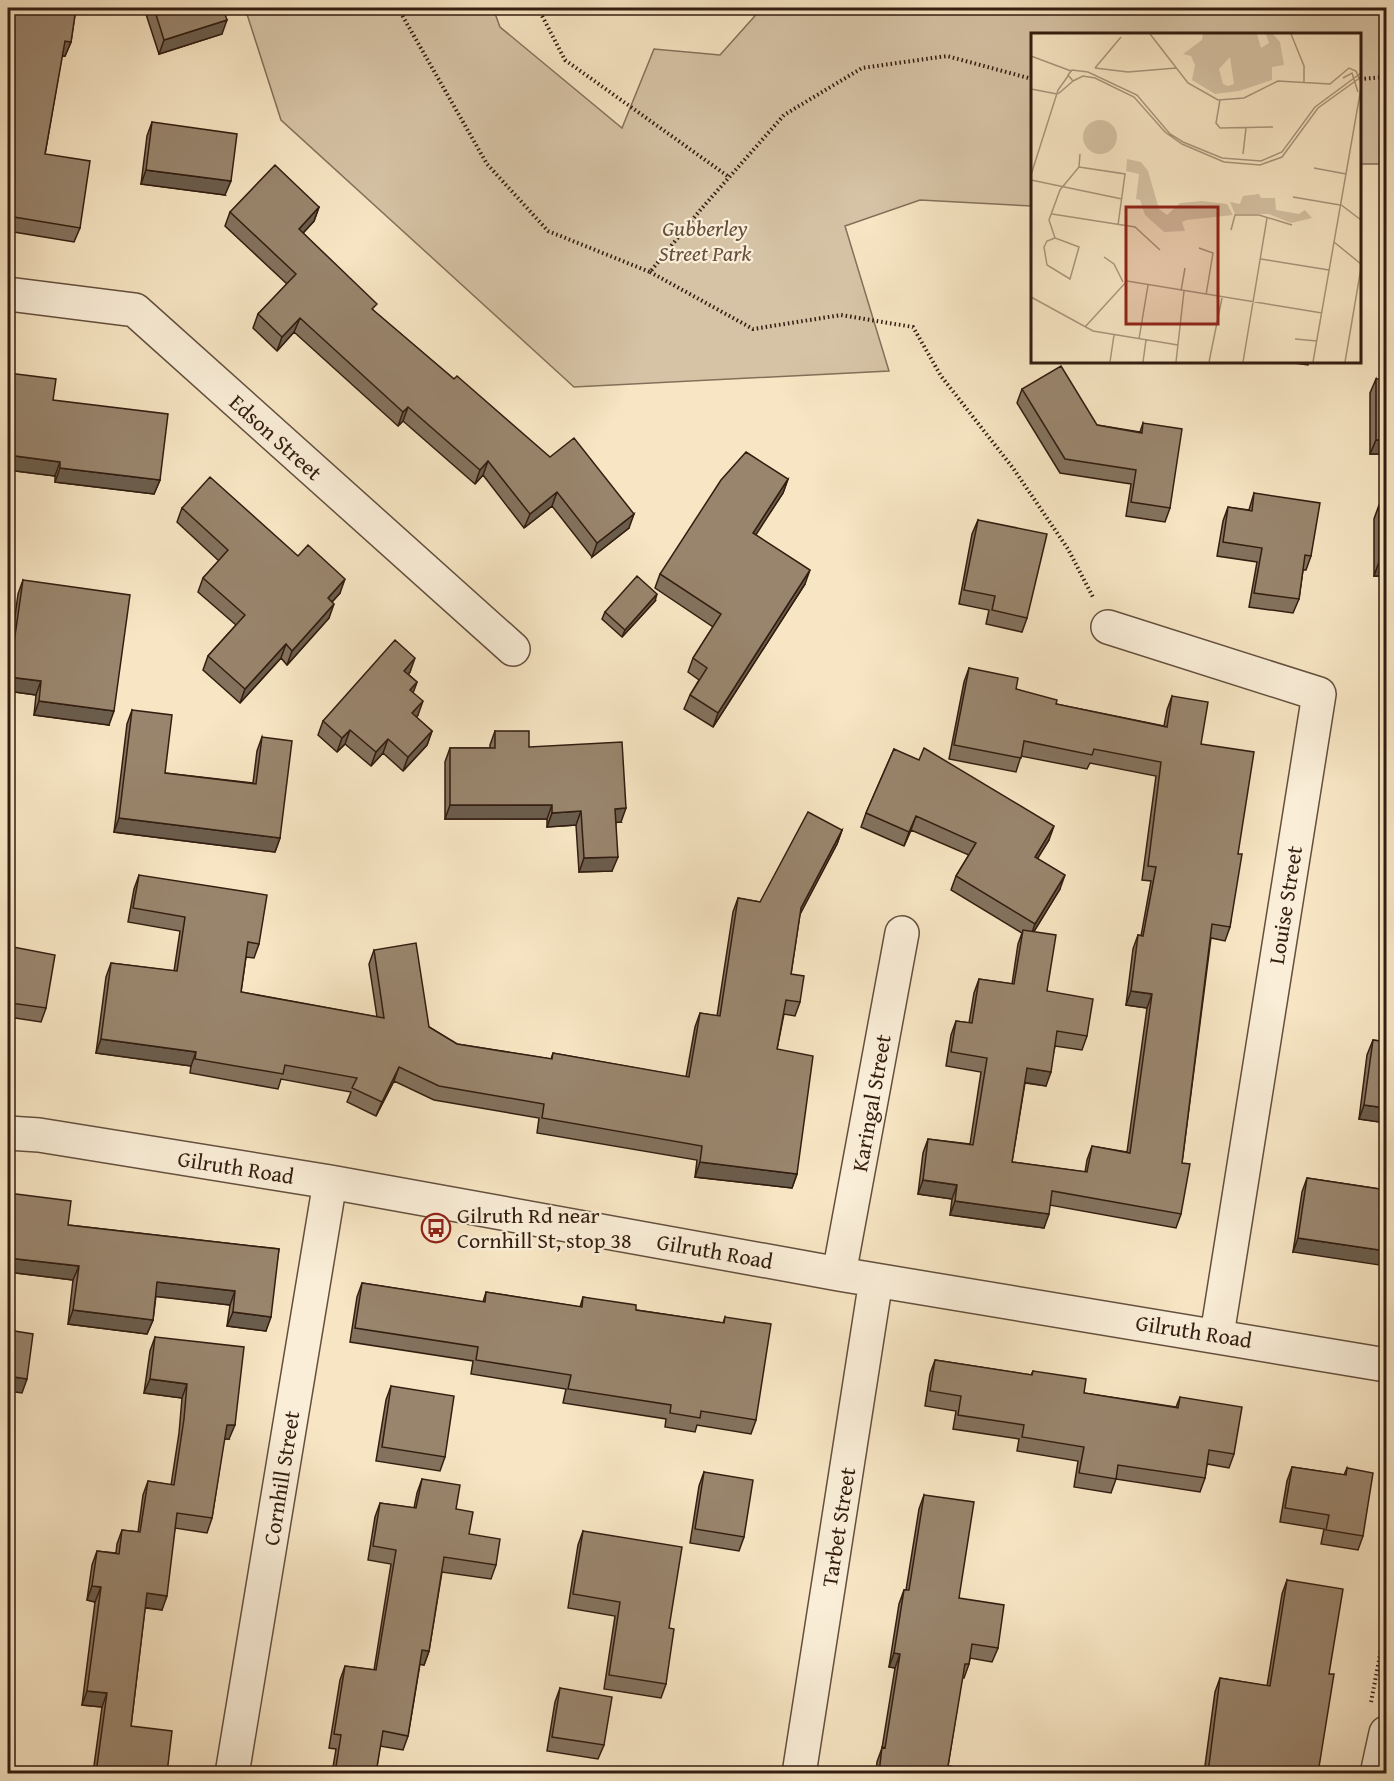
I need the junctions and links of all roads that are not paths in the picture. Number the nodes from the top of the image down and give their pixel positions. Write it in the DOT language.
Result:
graph roads {
  1 [pos="8,294"];
  2 [pos="1108,627"];
  3 [pos="513,649"];
  4 [pos="902,933"];
  5 [pos="8,1133"];
  6 [pos="330,1182"];
  7 [pos="839,1274"];
  8 [pos="876,1280"];
  9 [pos="1217,1335"];
  10 [pos="1386,1365"];
  11 [pos="1386,1732"];
  12 [pos="232,1773"];
  13 [pos="799,1773"];
  14 [pos="1377,1773"];
  1 -- 3 [label="street, Edson Street"];
  2 -- 9 [label="street, Louise Street"];
  4 -- 7 [label="street, Karingal Street"];
  5 -- 6 [label="street, Gilruth Road"];
  6 -- 7 [label="street, Gilruth Road"];
  6 -- 12 [label="street, Cornhill Street"];
  7 -- 8 [label="street, Gilruth Road"];
  8 -- 9 [label="street, Gilruth Road"];
  8 -- 13 [label="street, Tarbet Street"];
  9 -- 10 [label="street, Gilruth Road"];
  11 -- 14 [label="street"];
}
